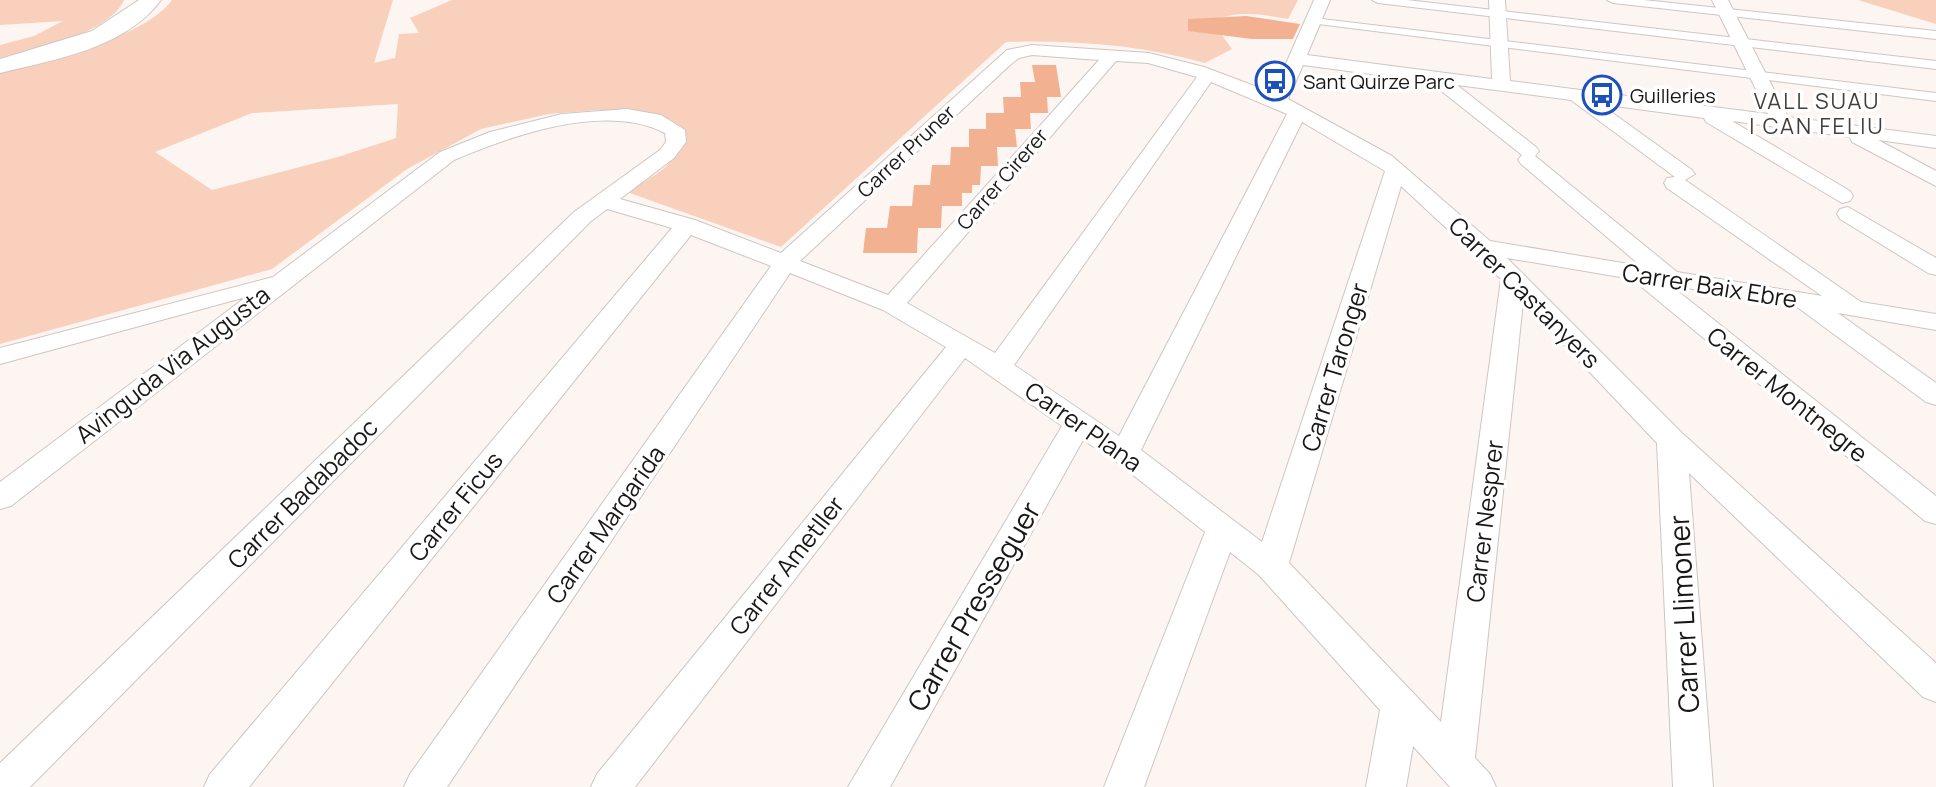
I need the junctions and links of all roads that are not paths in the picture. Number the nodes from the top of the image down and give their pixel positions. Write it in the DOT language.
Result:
graph roads {
  1 [pos="151,0"];
  2 [pos="1322,0"];
  3 [pos="1378,0"];
  4 [pos="1613,0"];
  5 [pos="1724,6"];
  6 [pos="1498,7"];
  7 [pos="1314,21"];
  8 [pos="1936,35"];
  9 [pos="1742,42"];
  10 [pos="1499,44"];
  11 [pos="1032,50"];
  12 [pos="1113,54"];
  13 [pos="1297,59"];
  14 [pos="1936,65"];
  15 [pos="0,66"];
  16 [pos="1207,75"];
  17 [pos="1758,76"];
  18 [pos="1435,77"];
  19 [pos="1501,86"];
  20 [pos="1576,95"];
  21 [pos="1936,97"];
  22 [pos="1288,106"];
  23 [pos="1704,112"];
  24 [pos="1781,122"];
  25 [pos="1846,131"];
  26 [pos="1936,142"];
  27 [pos="1396,168"];
  28 [pos="1936,180"];
  29 [pos="603,201"];
  30 [pos="687,225"];
  31 [pos="345,231"];
  32 [pos="1483,247"];
  33 [pos="786,261"];
  34 [pos="1936,268"];
  35 [pos="1640,274"];
  36 [pos="283,279"];
  37 [pos="1513,279"];
  38 [pos="1671,279"];
  39 [pos="1801,299"];
  40 [pos="892,305"];
  41 [pos="1857,309"];
  42 [pos="1936,322"];
  43 [pos="962,344"];
  44 [pos="0,356"];
  45 [pos="999,367"];
  46 [pos="1936,396"];
  47 [pos="1078,424"];
  48 [pos="1672,440"];
  49 [pos="1125,453"];
  50 [pos="0,498"];
  51 [pos="1936,513"];
  52 [pos="1222,529"];
  53 [pos="1271,566"];
  54 [pos="1936,686"];
  55 [pos="1400,707"];
  56 [pos="1455,762"];
  57 [pos="3,787"];
  58 [pos="224,787"];
  59 [pos="424,787"];
  60 [pos="611,787"];
  61 [pos="868,787"];
  62 [pos="1124,787"];
  63 [pos="1386,787"];
  64 [pos="1476,787"];
  65 [pos="1693,787"];
  1 -- 15 [label="main road"];
  2 -- 7 [label="street"];
  3 -- 6 [label="street"];
  4 -- 5 [label="street"];
  5 -- 8 [label="street"];
  5 -- 9 [label="street"];
  6 -- 9 [label="street"];
  6 -- 10 [label="street"];
  7 -- 10 [label="street"];
  7 -- 13 [label="street"];
  9 -- 14 [label="street"];
  9 -- 17 [label="street"];
  10 -- 17 [label="street"];
  10 -- 19 [label="street"];
  11 -- 12 [label="street, Carrer Castanyers"];
  11 -- 33 [label="street, Carrer Pruner"];
  12 -- 16 [label="street, Carrer Castanyers"];
  12 -- 40 [label="street, Carrer Cirerer"];
  13 -- 18 [label="street"];
  13 -- 22 [label="street"];
  16 -- 22 [label="street, Carrer Castanyers"];
  16 -- 45 [label="street"];
  17 -- 21 [label="street"];
  17 -- 24 [label="street"];
  18 -- 19 [label="street"];
  18 -- 38 [label="street"];
  19 -- 20 [label="street"];
  20 -- 23 [label="street"];
  20 -- 41 [label="street"];
  22 -- 27 [label="street, Carrer Castanyers"];
  22 -- 49 [label="street"];
  23 -- 24 [label="street"];
  23 -- 34 [label="street"];
  24 -- 25 [label="street"];
  25 -- 26 [label="street"];
  25 -- 28 [label="street"];
  27 -- 32 [label="street, Carrer Castanyers"];
  27 -- 53 [label="street, Carrer Taronger"];
  29 -- 30 [label="street, Carrer Plana"];
  29 -- 31 [label="street, Carrer Badabadoc"];
  29 -- 57 [label="street, Carrer Badabadoc"];
  30 -- 33 [label="street, Carrer Plana"];
  30 -- 58 [label="street, Carrer Ficus"];
  31 -- 36 [label="street, Avinguda Via Augusta"];
  32 -- 35 [label="street, Carrer Baix Ebre"];
  32 -- 37 [label="street, Carrer Castanyers"];
  33 -- 40 [label="street, Carrer Plana"];
  33 -- 59 [label="street, Carrer Margarida"];
  35 -- 38 [label="street, Carrer Baix Ebre"];
  35 -- 51 [label="street, Carrer Montnegre"];
  36 -- 44 [label="street"];
  36 -- 50 [label="street, Avinguda Via Augusta"];
  37 -- 48 [label="street, Carrer Castanyers"];
  37 -- 56 [label="street, Carrer Nesprer"];
  38 -- 39 [label="street, Carrer Baix Ebre"];
  39 -- 41 [label="street, Carrer Baix Ebre"];
  39 -- 46 [label="street"];
  40 -- 43 [label="street, Carrer Plana"];
  41 -- 42 [label="street, Carrer Baix Ebre"];
  43 -- 45 [label="street, Carrer Plana"];
  43 -- 60 [label="street, Carrer Ametller"];
  45 -- 47 [label="street, Carrer Plana"];
  47 -- 49 [label="street, Carrer Plana"];
  47 -- 61 [label="street, Carrer Presseguer"];
  48 -- 54 [label="street, Carrer Castanyers"];
  48 -- 65 [label="street, Carrer Llimoner"];
  49 -- 52 [label="street, Carrer Plana"];
  52 -- 53 [label="street, Carrer Plana"];
  52 -- 62 [label="street"];
  53 -- 55 [label="street, Carrer Plana"];
  55 -- 56 [label="street, Carrer Plana"];
  55 -- 63 [label="street"];
  56 -- 64 [label="street, Carrer Plana"];
}
